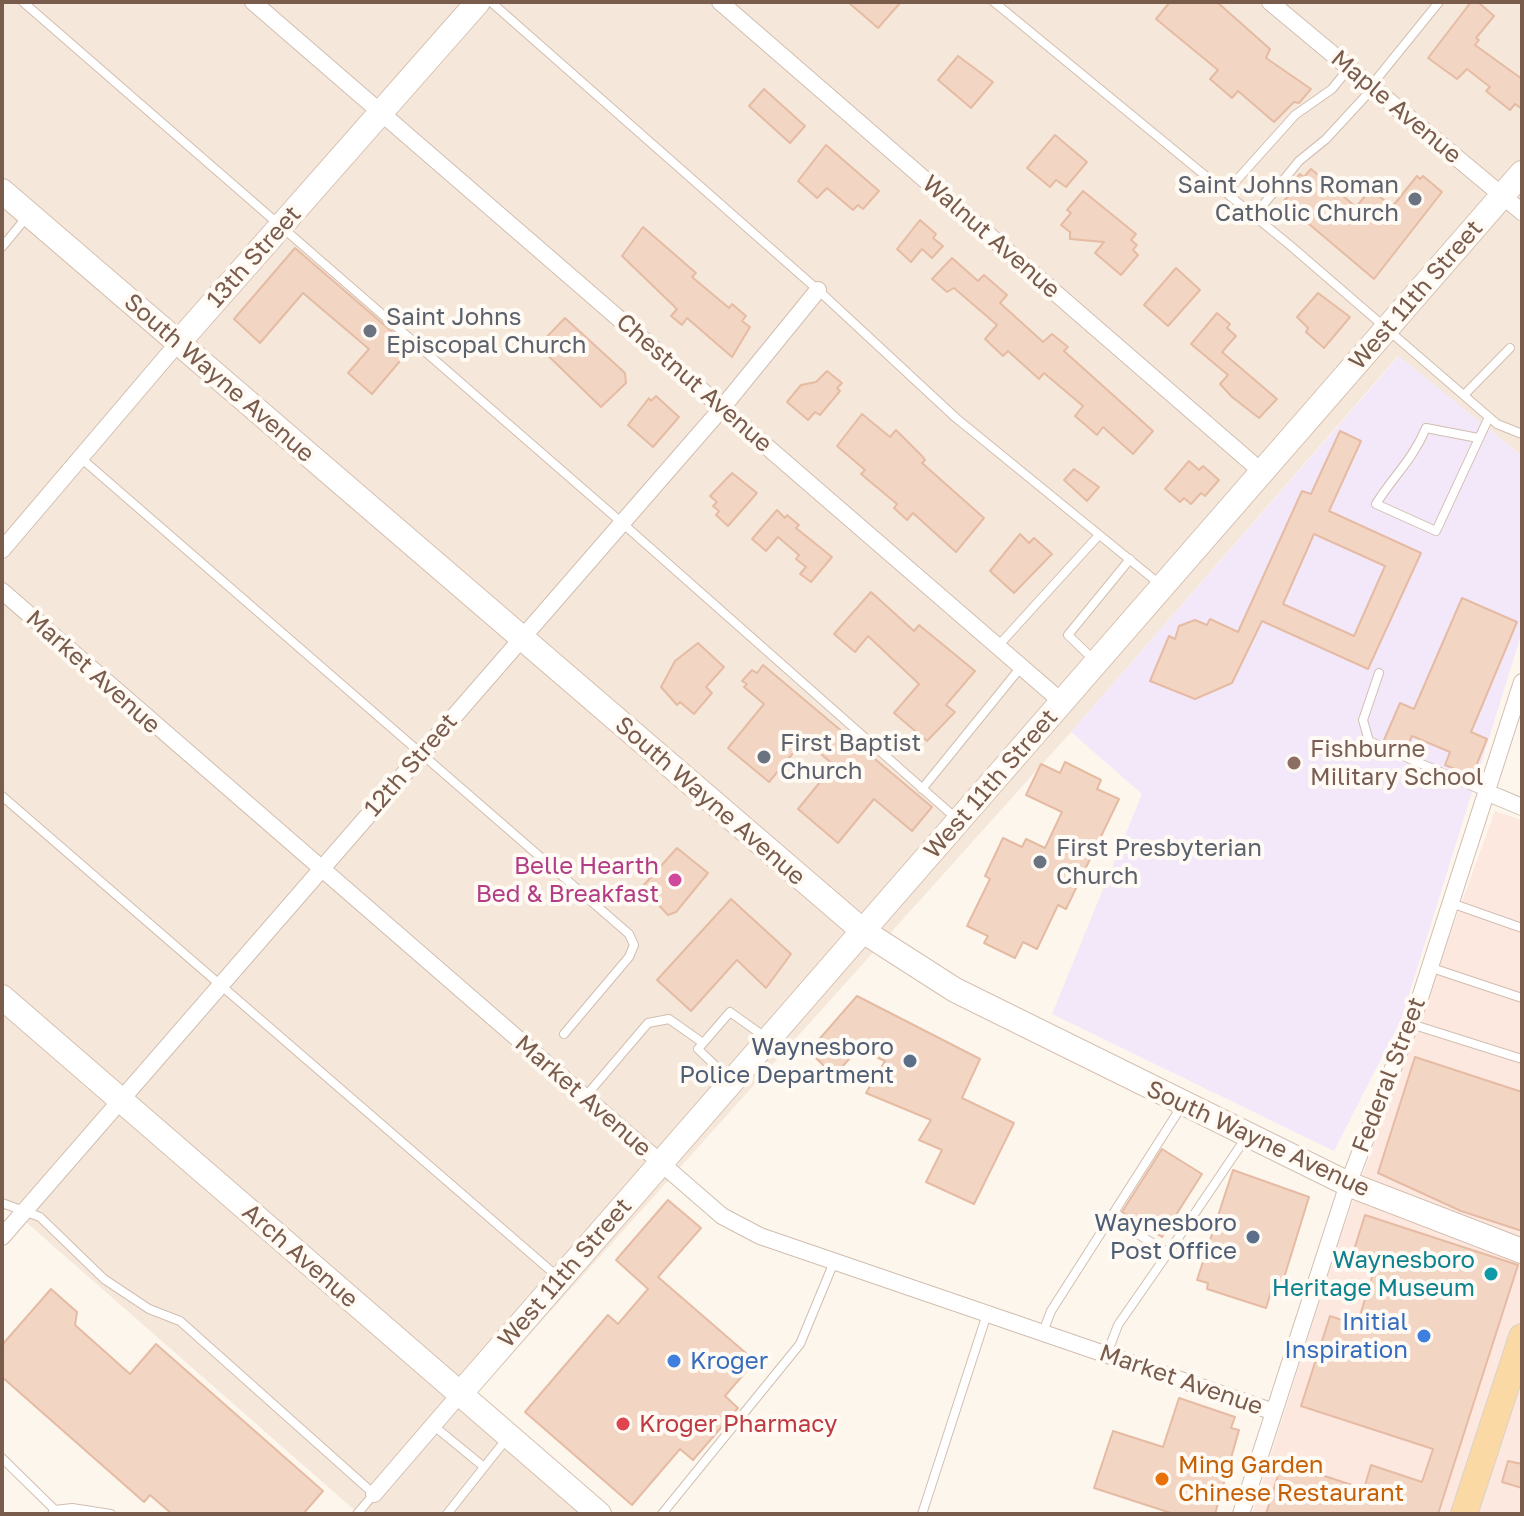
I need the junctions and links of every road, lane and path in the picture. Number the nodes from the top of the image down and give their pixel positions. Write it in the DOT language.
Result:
graph roads {
  1 [pos="23,2"];
  2 [pos="253,2"];
  3 [pos="478,2"];
  4 [pos="491,2"];
  5 [pos="720,2"];
  6 [pos="994,2"];
  7 [pos="1270,2"];
  8 [pos="1439,2"];
  9 [pos="1349,67"];
  10 [pos="1372,86"];
  11 [pos="380,112"];
  12 [pos="1522,173"];
  13 [pos="2,191"];
  14 [pos="1226,192"];
  15 [pos="1503,195"];
  16 [pos="1522,212"];
  17 [pos="29,214"];
  18 [pos="1254,216"];
  19 [pos="280,229"];
  20 [pos="2,247"];
  21 [pos="818,290"];
  22 [pos="1388,328"];
  23 [pos="178,343"];
  24 [pos="1510,348"];
  25 [pos="1464,395"];
  26 [pos="722,408"];
  27 [pos="1489,417"];
  28 [pos="1522,434"];
  29 [pos="1478,438"];
  30 [pos="82,459"];
  31 [pos="1262,472"];
  32 [pos="621,522"];
  33 [pos="1099,535"];
  34 [pos="2,550"];
  35 [pos="1130,559"];
  36 [pos="1163,586"];
  37 [pos="2,591"];
  38 [pos="521,637"];
  39 [pos="997,646"];
  40 [pos="1097,662"];
  41 [pos="1021,667"];
  42 [pos="1379,673"];
  43 [pos="1522,682"];
  44 [pos="1062,702"];
  45 [pos="421,753"];
  46 [pos="922,789"];
  47 [pos="1486,792"];
  48 [pos="2,796"];
  49 [pos="1522,807"];
  50 [pos="958,821"];
  51 [pos="322,868"];
  52 [pos="1449,902"];
  53 [pos="1522,928"];
  54 [pos="863,931"];
  55 [pos="1429,967"];
  56 [pos="219,987"];
  57 [pos="2,997"];
  58 [pos="1522,998"];
  59 [pos="1410,1024"];
  60 [pos="564,1034"];
  61 [pos="769,1040"];
  62 [pos="703,1043"];
  63 [pos="1522,1059"];
  64 [pos="732,1081"];
  65 [pos="584,1098"];
  66 [pos="120,1099"];
  67 [pos="1183,1104"];
  68 [pos="1247,1135"];
  69 [pos="660,1164"];
  70 [pos="1348,1184"];
  71 [pos="2,1203"];
  72 [pos="24,1211"];
  73 [pos="1111,1217"];
  74 [pos="2,1237"];
  75 [pos="1522,1251"];
  76 [pos="1168,1253"];
  77 [pos="834,1261"];
  78 [pos="560,1279"];
  79 [pos="987,1313"];
  80 [pos="1043,1332"];
  81 [pos="1522,1337"];
  82 [pos="1107,1354"];
  83 [pos="460,1394"];
  84 [pos="1274,1412"];
  85 [pos="433,1425"];
  86 [pos="508,1436"];
  87 [pos="2,1458"];
  88 [pos="484,1467"];
  89 [pos="374,1494"];
  90 [pos="53,1512"];
  91 [pos="362,1512"];
  92 [pos="111,1514"];
  93 [pos="447,1514"];
  94 [pos="599,1514"];
  95 [pos="662,1514"];
  96 [pos="922,1514"];
  97 [pos="1241,1514"];
  98 [pos="1464,1514"];
  1 -- 19 [label="lane"];
  2 -- 11 [label="street, Chestnut Avenue"];
  3 -- 11 [label="street, 13th Street"];
  4 -- 21 [label="lane"];
  5 -- 31 [label="street, Walnut Avenue"];
  6 -- 14 [label="lane"];
  7 -- 9 [label="street, Maple Avenue"];
  8 -- 10 [label="lane"];
  9 -- 10 [label="street, Maple Avenue"];
  9 -- 14 [label="lane"];
  10 -- 15 [label="street, Maple Avenue"];
  10 -- 18 [label="lane"];
  11 -- 19 [label="street, 13th Street"];
  11 -- 26 [label="street, Chestnut Avenue"];
  12 -- 15 [label="street, West 11th Street"];
  13 -- 17 [label="street, South Wayne Avenue"];
  14 -- 18 [label="lane"];
  15 -- 16 [label="street, Maple Avenue"];
  15 -- 22 [label="street, West 11th Street"];
  17 -- 20 [label="lane"];
  17 -- 23 [label="street, South Wayne Avenue"];
  18 -- 22 [label="lane"];
  19 -- 23 [label="street, 13th Street"];
  19 -- 32 [label="lane"];
  21 -- 26 [label="street, 12th Street"];
  21 -- 33 [label="lane"];
  22 -- 25 [label="lane"];
  22 -- 31 [label="street, West 11th Street"];
  23 -- 30 [label="street, 13th Street"];
  23 -- 38 [label="street, South Wayne Avenue"];
  24 -- 25 [label="lane"];
  25 -- 27 [label="lane"];
  26 -- 32 [label="street, 12th Street"];
  26 -- 39 [label="street, Chestnut Avenue"];
  27 -- 28 [label="lane"];
  27 -- 29 [label="lane"];
  29 -- 29 [label="lane"];
  30 -- 34 [label="street, 13th Street"];
  30 -- 45 [label="lane"];
  31 -- 36 [label="street, West 11th Street"];
  32 -- 38 [label="street, 12th Street"];
  32 -- 46 [label="lane"];
  33 -- 35 [label="lane"];
  33 -- 39 [label="lane"];
  35 -- 36 [label="lane"];
  35 -- 40 [label="lane"];
  36 -- 40 [label="street, West 11th Street"];
  37 -- 51 [label="street, Market Avenue"];
  38 -- 45 [label="street, 12th Street"];
  38 -- 54 [label="street, South Wayne Avenue"];
  39 -- 41 [label="street, Chestnut Avenue"];
  40 -- 44 [label="street, West 11th Street"];
  41 -- 44 [label="street, Chestnut Avenue"];
  41 -- 46 [label="lane"];
  42 -- 47 [label="lane"];
  43 -- 47 [label="street, Federal Street"];
  44 -- 50 [label="street, West 11th Street"];
  45 -- 51 [label="street, 12th Street"];
  45 -- 60 [label="lane"];
  46 -- 50 [label="lane"];
  47 -- 49 [label="street"];
  47 -- 52 [label="street, Federal Street"];
  48 -- 56 [label="lane"];
  50 -- 54 [label="street, West 11th Street"];
  51 -- 56 [label="street, 12th Street"];
  51 -- 65 [label="street, Market Avenue"];
  52 -- 53 [label="lane"];
  52 -- 55 [label="street, Federal Street"];
  54 -- 61 [label="street, West 11th Street"];
  54 -- 67 [label="street, South Wayne Avenue"];
  55 -- 58 [label="lane"];
  55 -- 59 [label="street, Federal Street"];
  56 -- 66 [label="street, 12th Street"];
  56 -- 78 [label="lane"];
  57 -- 66 [label="street, Arch Avenue"];
  59 -- 63 [label="lane"];
  59 -- 70 [label="street, Federal Street"];
  61 -- 62 [label="lane"];
  61 -- 64 [label="street, West 11th Street"];
  62 -- 64 [label="lane"];
  62 -- 65 [label="lane"];
  64 -- 69 [label="street, West 11th Street"];
  65 -- 69 [label="street, Market Avenue"];
  66 -- 72 [label="street, 12th Street"];
  66 -- 83 [label="street, Arch Avenue"];
  67 -- 68 [label="street, South Wayne Avenue"];
  67 -- 73 [label="lane"];
  68 -- 70 [label="street, South Wayne Avenue"];
  68 -- 76 [label="lane"];
  69 -- 77 [label="street, Market Avenue"];
  69 -- 78 [label="street, West 11th Street"];
  70 -- 75 [label="street, South Wayne Avenue"];
  70 -- 84 [label="street, Federal Street"];
  71 -- 72 [label="lane"];
  72 -- 74 [label="street, 12th Street"];
  72 -- 89 [label="lane"];
  73 -- 76 [label="lane"];
  73 -- 80 [label="lane"];
  76 -- 82 [label="lane"];
  77 -- 79 [label="street, Market Avenue"];
  77 -- 95 [label="lane"];
  78 -- 83 [label="street, West 11th Street"];
  79 -- 80 [label="street, Market Avenue"];
  79 -- 96 [label="lane"];
  80 -- 82 [label="street, Market Avenue"];
  81 -- 98 [label="main road"];
  82 -- 84 [label="street, Market Avenue"];
  83 -- 85 [label="street"];
  83 -- 86 [label="street, Arch Avenue"];
  84 -- 97 [label="street, Federal Street"];
  85 -- 88 [label="lane"];
  85 -- 89 [label="street"];
  86 -- 88 [label="lane"];
  86 -- 94 [label="street, Arch Avenue"];
  87 -- 90 [label="lane"];
  88 -- 93 [label="lane"];
  89 -- 91 [label="lane"];
  90 -- 92 [label="lane"];
}
